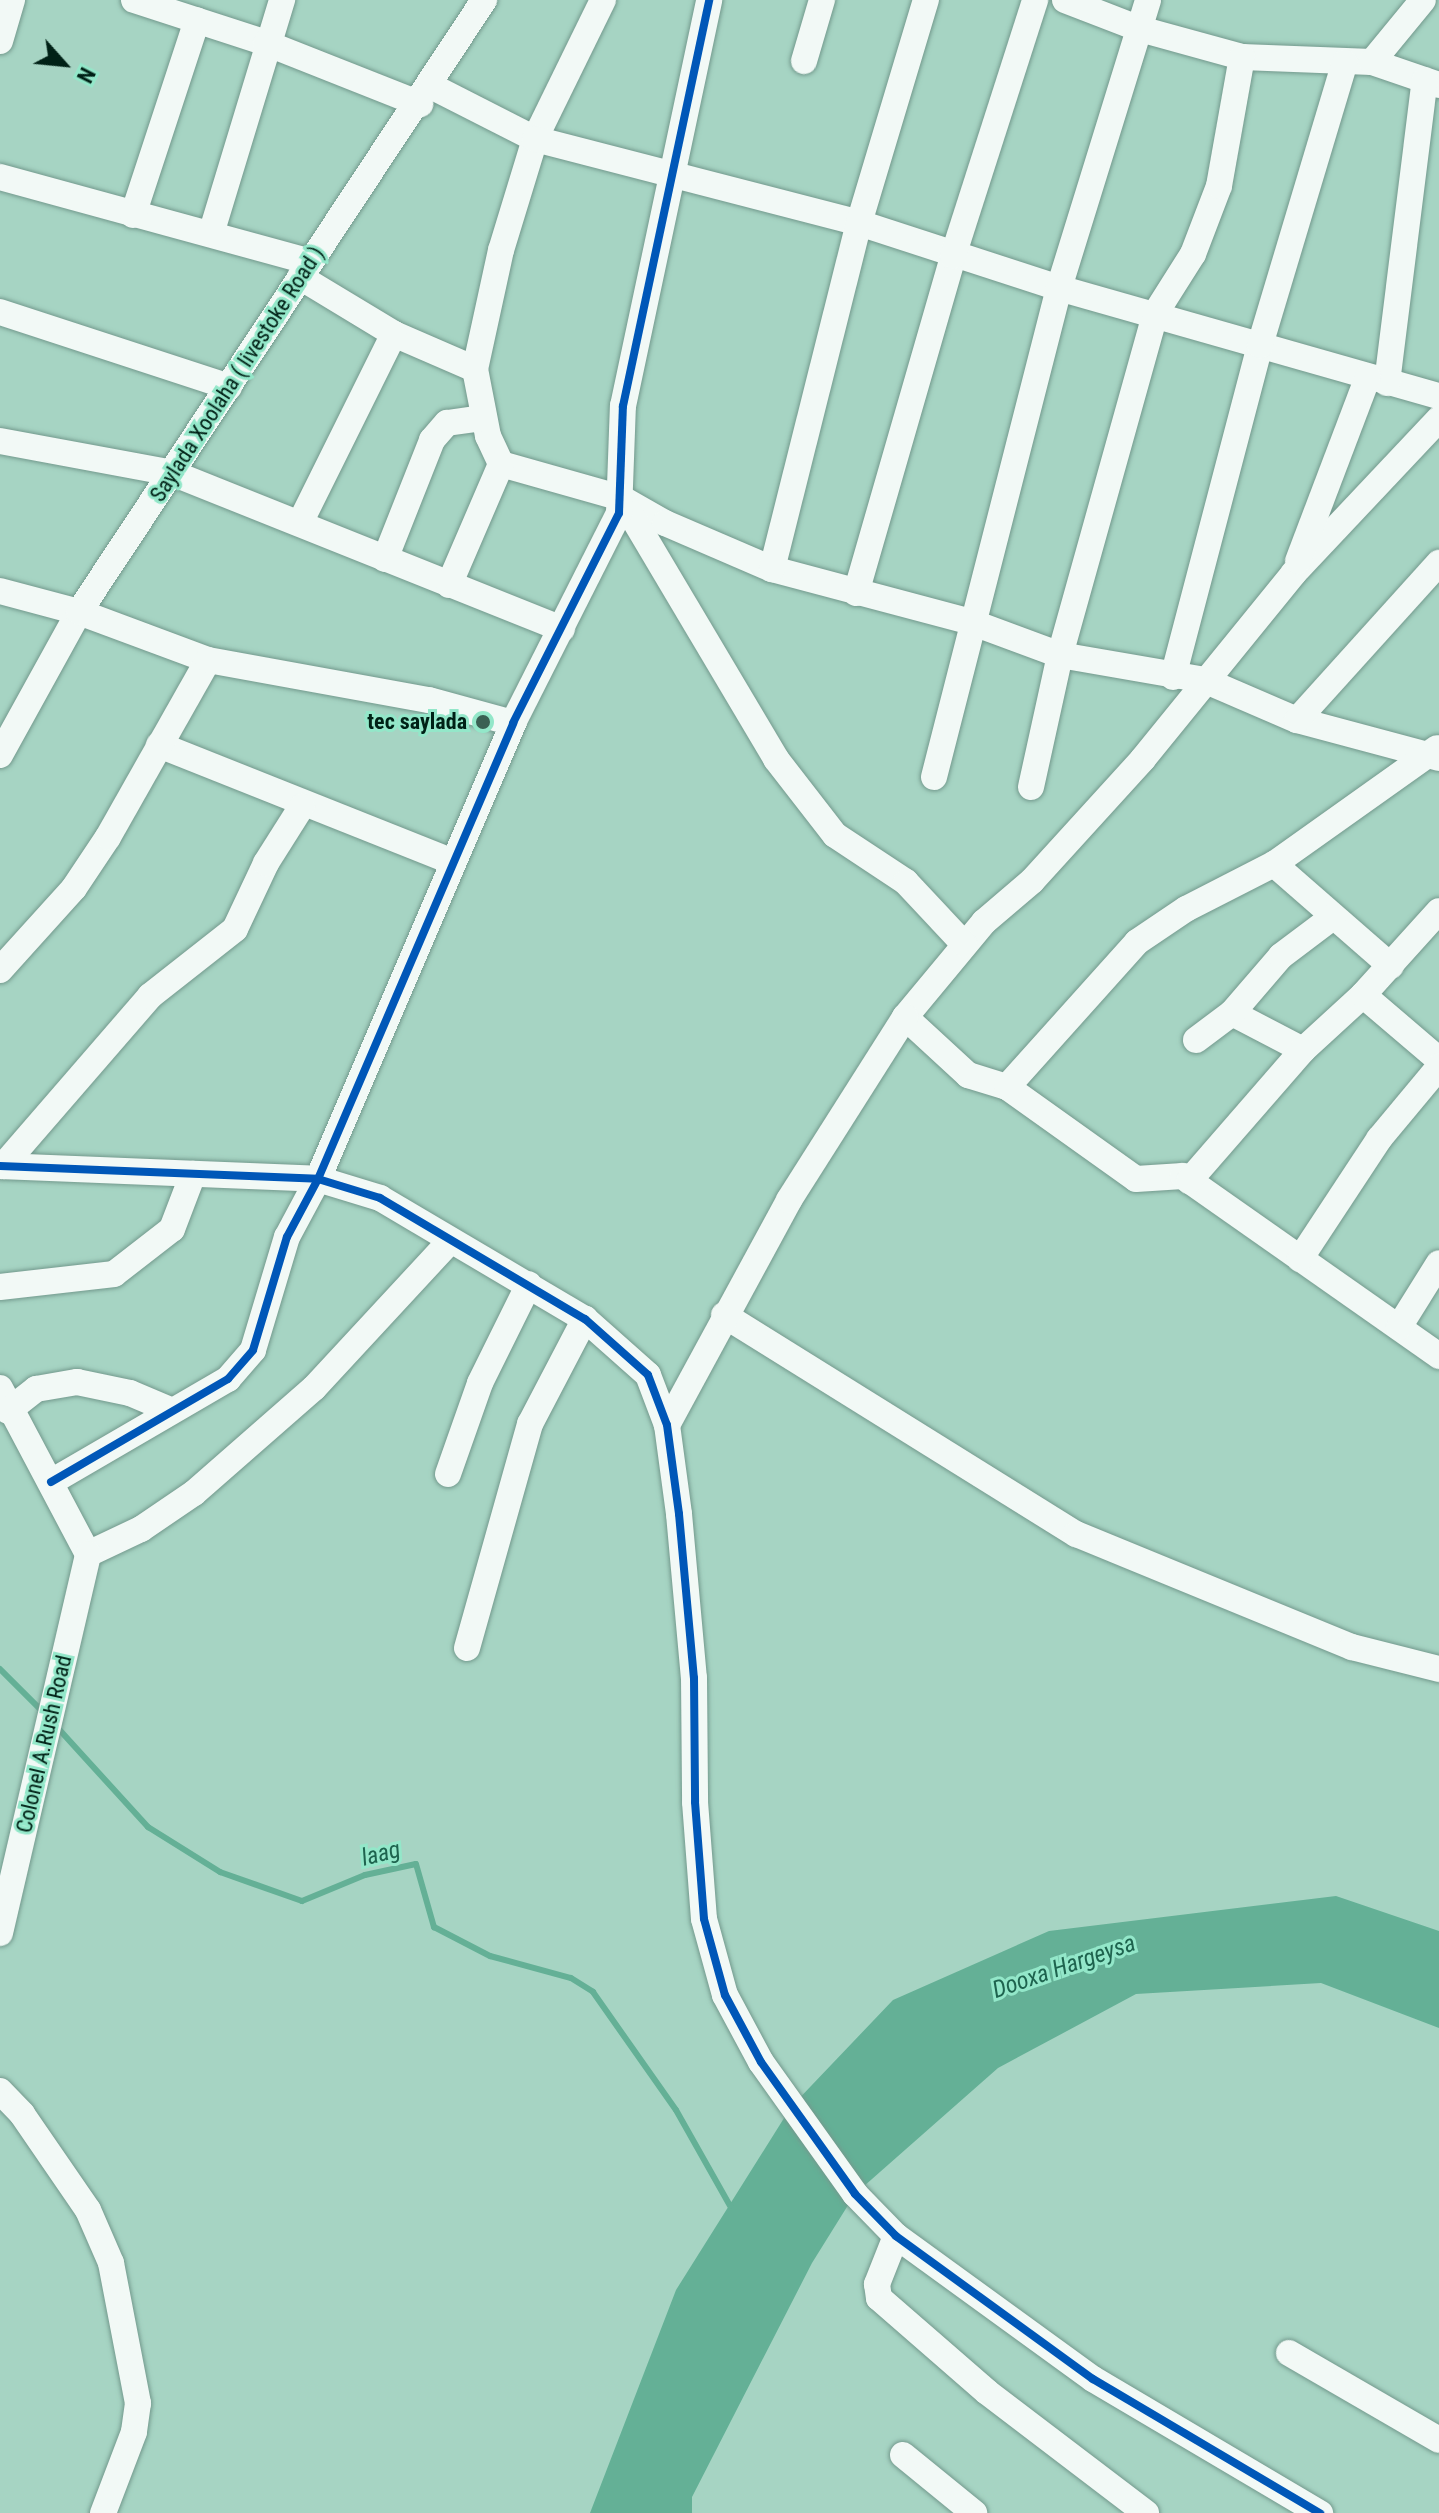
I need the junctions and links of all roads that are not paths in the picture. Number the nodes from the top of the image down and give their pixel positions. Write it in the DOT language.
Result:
graph roads {
  1 [pos="12,0"];
  2 [pos="134,0"];
  3 [pos="282,0"];
  4 [pos="484,0"];
  5 [pos="603,0"];
  6 [pos="709,0"];
  7 [pos="822,0"];
  8 [pos="926,0"];
  9 [pos="1035,0"];
  10 [pos="1065,0"];
  11 [pos="1148,0"];
  12 [pos="1423,0"];
  13 [pos="197,20"];
  14 [pos="1140,29"];
  15 [pos="0,41"];
  16 [pos="266,43"];
  17 [pos="1242,57"];
  18 [pos="804,61"];
  19 [pos="1345,62"];
  20 [pos="1372,62"];
  21 [pos="1432,82"];
  22 [pos="425,95"];
  23 [pos="535,139"];
  24 [pos="676,173"];
  25 [pos="0,177"];
  26 [pos="133,215"];
  27 [pos="859,223"];
  28 [pos="211,234"];
  29 [pos="953,256"];
  30 [pos="305,269"];
  31 [pos="1059,288"];
  32 [pos="0,312"];
  33 [pos="1155,314"];
  34 [pos="394,334"];
  35 [pos="1260,345"];
  36 [pos="475,369"];
  37 [pos="1377,380"];
  38 [pos="229,387"];
  39 [pos="1439,396"];
  40 [pos="484,418"];
  41 [pos="1439,419"];
  42 [pos="0,441"];
  43 [pos="501,464"];
  44 [pos="172,473"];
  45 [pos="621,498"];
  46 [pos="301,521"];
  47 [pos="385,559"];
  48 [pos="1439,563"];
  49 [pos="772,569"];
  50 [pos="1294,573"];
  51 [pos="449,585"];
  52 [pos="0,591"];
  53 [pos="856,593"];
  54 [pos="79,612"];
  55 [pos="971,622"];
  56 [pos="562,629"];
  57 [pos="1060,655"];
  58 [pos="208,660"];
  59 [pos="1173,677"];
  60 [pos="1204,680"];
  61 [pos="10,717"];
  62 [pos="1297,720"];
  63 [pos="513,723"];
  64 [pos="159,745"];
  65 [pos="1436,753"];
  66 [pos="0,755"];
  67 [pos="934,777"];
  68 [pos="1031,787"];
  69 [pos="302,806"];
  70 [pos="451,861"];
  71 [pos="1274,864"];
  72 [pos="1439,911"];
  73 [pos="1333,917"];
  74 [pos="964,944"];
  75 [pos="1391,966"];
  76 [pos="0,970"];
  77 [pos="1363,995"];
  78 [pos="1232,1013"];
  79 [pos="905,1017"];
  80 [pos="1196,1040"];
  81 [pos="1303,1050"];
  82 [pos="1439,1060"];
  83 [pos="1439,1067"];
  84 [pos="1007,1087"];
  85 [pos="1,1166"];
  86 [pos="193,1174"];
  87 [pos="318,1179"];
  88 [pos="1189,1181"];
  89 [pos="450,1241"];
  90 [pos="1300,1259"];
  91 [pos="1439,1263"];
  92 [pos="529,1284"];
  93 [pos="0,1287"];
  94 [pos="724,1315"];
  95 [pos="585,1319"];
  96 [pos="1399,1327"];
  97 [pos="1439,1356"];
  98 [pos="4,1399"];
  99 [pos="170,1410"];
  100 [pos="667,1425"];
  101 [pos="448,1474"];
  102 [pos="51,1482"];
  103 [pos="88,1554"];
  104 [pos="467,1648"];
  105 [pos="1439,1669"];
  106 [pos="0,1933"];
  107 [pos="0,2091"];
  108 [pos="896,2236"];
  109 [pos="1289,2353"];
  110 [pos="1439,2440"];
  111 [pos="903,2455"];
  112 [pos="103,2513"];
  113 [pos="974,2513"];
  114 [pos="1146,2513"];
  115 [pos="1320,2513"];
  1 -- 15 [label="street"];
  2 -- 13 [label="street"];
  3 -- 16 [label="street"];
  4 -- 22 [label="street, Saylada Xoolaha ( livestoke Road )"];
  5 -- 23 [label="street"];
  6 -- 24 [label="street"];
  7 -- 18 [label="street"];
  8 -- 27 [label="street"];
  9 -- 29 [label="street"];
  10 -- 14 [label="street"];
  11 -- 14 [label="street"];
  12 -- 20 [label="street"];
  13 -- 16 [label="street"];
  13 -- 26 [label="street"];
  14 -- 17 [label="street"];
  14 -- 31 [label="street"];
  16 -- 22 [label="street"];
  16 -- 28 [label="street"];
  17 -- 19 [label="street"];
  17 -- 33 [label="street"];
  19 -- 20 [label="street"];
  19 -- 35 [label="street"];
  20 -- 21 [label="street"];
  21 -- 37 [label="street"];
  22 -- 23 [label="street"];
  22 -- 30 [label="street, Saylada Xoolaha ( livestoke Road )"];
  23 -- 24 [label="street"];
  23 -- 36 [label="street"];
  24 -- 27 [label="street"];
  24 -- 45 [label="street"];
  25 -- 26 [label="street"];
  26 -- 28 [label="street"];
  27 -- 29 [label="street"];
  27 -- 49 [label="street"];
  28 -- 30 [label="street"];
  29 -- 31 [label="street"];
  29 -- 53 [label="street"];
  30 -- 34 [label="street"];
  30 -- 38 [label="street, Saylada Xoolaha ( livestoke Road )"];
  31 -- 33 [label="street"];
  31 -- 55 [label="street"];
  32 -- 38 [label="street"];
  33 -- 35 [label="street"];
  33 -- 57 [label="street"];
  34 -- 36 [label="street"];
  34 -- 46 [label="street"];
  35 -- 37 [label="street"];
  35 -- 59 [label="street"];
  36 -- 40 [label="street"];
  37 -- 39 [label="street"];
  37 -- 50 [label="street"];
  38 -- 44 [label="street, Saylada Xoolaha ( livestoke Road )"];
  40 -- 43 [label="street"];
  40 -- 47 [label="street"];
  41 -- 50 [label="street"];
  42 -- 44 [label="street"];
  43 -- 45 [label="street"];
  43 -- 51 [label="street"];
  44 -- 46 [label="street"];
  44 -- 54 [label="street, Saylada Xoolaha ( livestoke Road )"];
  45 -- 49 [label="street"];
  45 -- 56 [label="street"];
  45 -- 74 [label="street"];
  46 -- 47 [label="street"];
  47 -- 51 [label="street"];
  48 -- 62 [label="street"];
  49 -- 53 [label="street"];
  50 -- 60 [label="street"];
  51 -- 56 [label="street"];
  52 -- 54 [label="street"];
  53 -- 55 [label="street"];
  54 -- 58 [label="street"];
  54 -- 61 [label="street, Saylada Xoolaha ( livestoke Road )"];
  55 -- 57 [label="street"];
  55 -- 67 [label="street"];
  56 -- 63 [label="street"];
  57 -- 59 [label="street"];
  57 -- 68 [label="street"];
  58 -- 63 [label="street"];
  58 -- 64 [label="street"];
  59 -- 60 [label="street"];
  60 -- 62 [label="street"];
  60 -- 74 [label="street"];
  61 -- 66 [label="street, Saylada Xoolaha ( livestoke Road )"];
  62 -- 65 [label="street"];
  63 -- 70 [label="street"];
  64 -- 69 [label="street"];
  64 -- 76 [label="street"];
  65 -- 71 [label="street"];
  69 -- 70 [label="street"];
  69 -- 85 [label="street"];
  70 -- 87 [label="street"];
  71 -- 73 [label="street"];
  71 -- 84 [label="street"];
  72 -- 75 [label="street"];
  73 -- 75 [label="street"];
  73 -- 78 [label="street"];
  74 -- 79 [label="street"];
  75 -- 77 [label="street"];
  77 -- 81 [label="street"];
  77 -- 82 [label="street"];
  78 -- 80 [label="street"];
  78 -- 81 [label="street"];
  79 -- 84 [label="street"];
  79 -- 94 [label="street"];
  81 -- 88 [label="street"];
  83 -- 90 [label="street"];
  84 -- 88 [label="street"];
  85 -- 86 [label="street"];
  86 -- 87 [label="street"];
  86 -- 93 [label="street"];
  87 -- 89 [label="street"];
  87 -- 99 [label="street"];
  88 -- 90 [label="street"];
  89 -- 92 [label="street"];
  89 -- 103 [label="street"];
  90 -- 96 [label="street"];
  91 -- 96 [label="street"];
  92 -- 95 [label="street"];
  92 -- 101 [label="street"];
  94 -- 100 [label="street"];
  94 -- 105 [label="street"];
  95 -- 100 [label="street"];
  95 -- 104 [label="street"];
  96 -- 97 [label="street"];
  98 -- 99 [label="street"];
  98 -- 102 [label="street"];
  99 -- 102 [label="street"];
  100 -- 108 [label="street"];
  102 -- 103 [label="street"];
  103 -- 106 [label="street, Colonel A.Rush Road"];
  107 -- 112 [label="street"];
  108 -- 114 [label="street"];
  108 -- 115 [label="street"];
  109 -- 110 [label="street"];
  111 -- 113 [label="street"];
}
